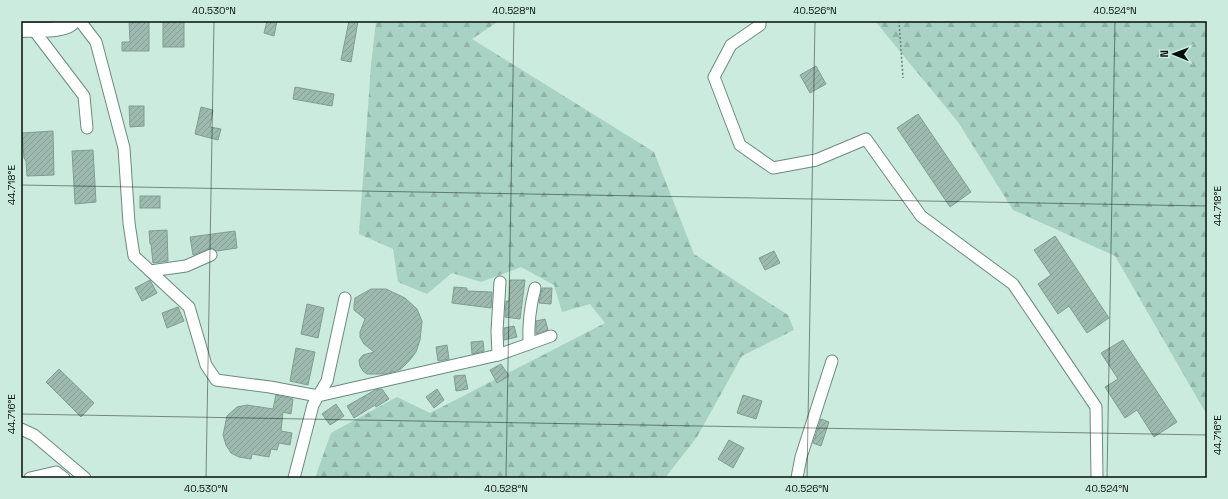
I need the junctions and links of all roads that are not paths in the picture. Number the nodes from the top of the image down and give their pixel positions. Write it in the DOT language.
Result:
graph roads {
  1 [pos="74,21"];
  2 [pos="80,21"];
  3 [pos="760,21"];
  4 [pos="27,30"];
  5 [pos="87,128"];
  6 [pos="210,255"];
  7 [pos="150,271"];
  8 [pos="500,282"];
  9 [pos="535,288"];
  10 [pos="345,298"];
  11 [pos="551,336"];
  12 [pos="529,344"];
  13 [pos="498,355"];
  14 [pos="832,361"];
  15 [pos="318,396"];
  16 [pos="21,429"];
  17 [pos="30,478"];
  18 [pos="64,478"];
  19 [pos="85,478"];
  20 [pos="294,478"];
  21 [pos="797,478"];
  22 [pos="1097,478"];
  1 -- 4 [label="main road"];
  2 -- 7 [label="street"];
  3 -- 22 [label="street"];
  4 -- 5 [label="street"];
  6 -- 7 [label="street"];
  7 -- 15 [label="street"];
  8 -- 13 [label="street"];
  9 -- 12 [label="street"];
  10 -- 15 [label="street"];
  11 -- 12 [label="street"];
  12 -- 13 [label="street"];
  13 -- 15 [label="street"];
  14 -- 21 [label="street"];
  15 -- 20 [label="street"];
  16 -- 19 [label="street"];
  17 -- 18 [label="street"];
}
